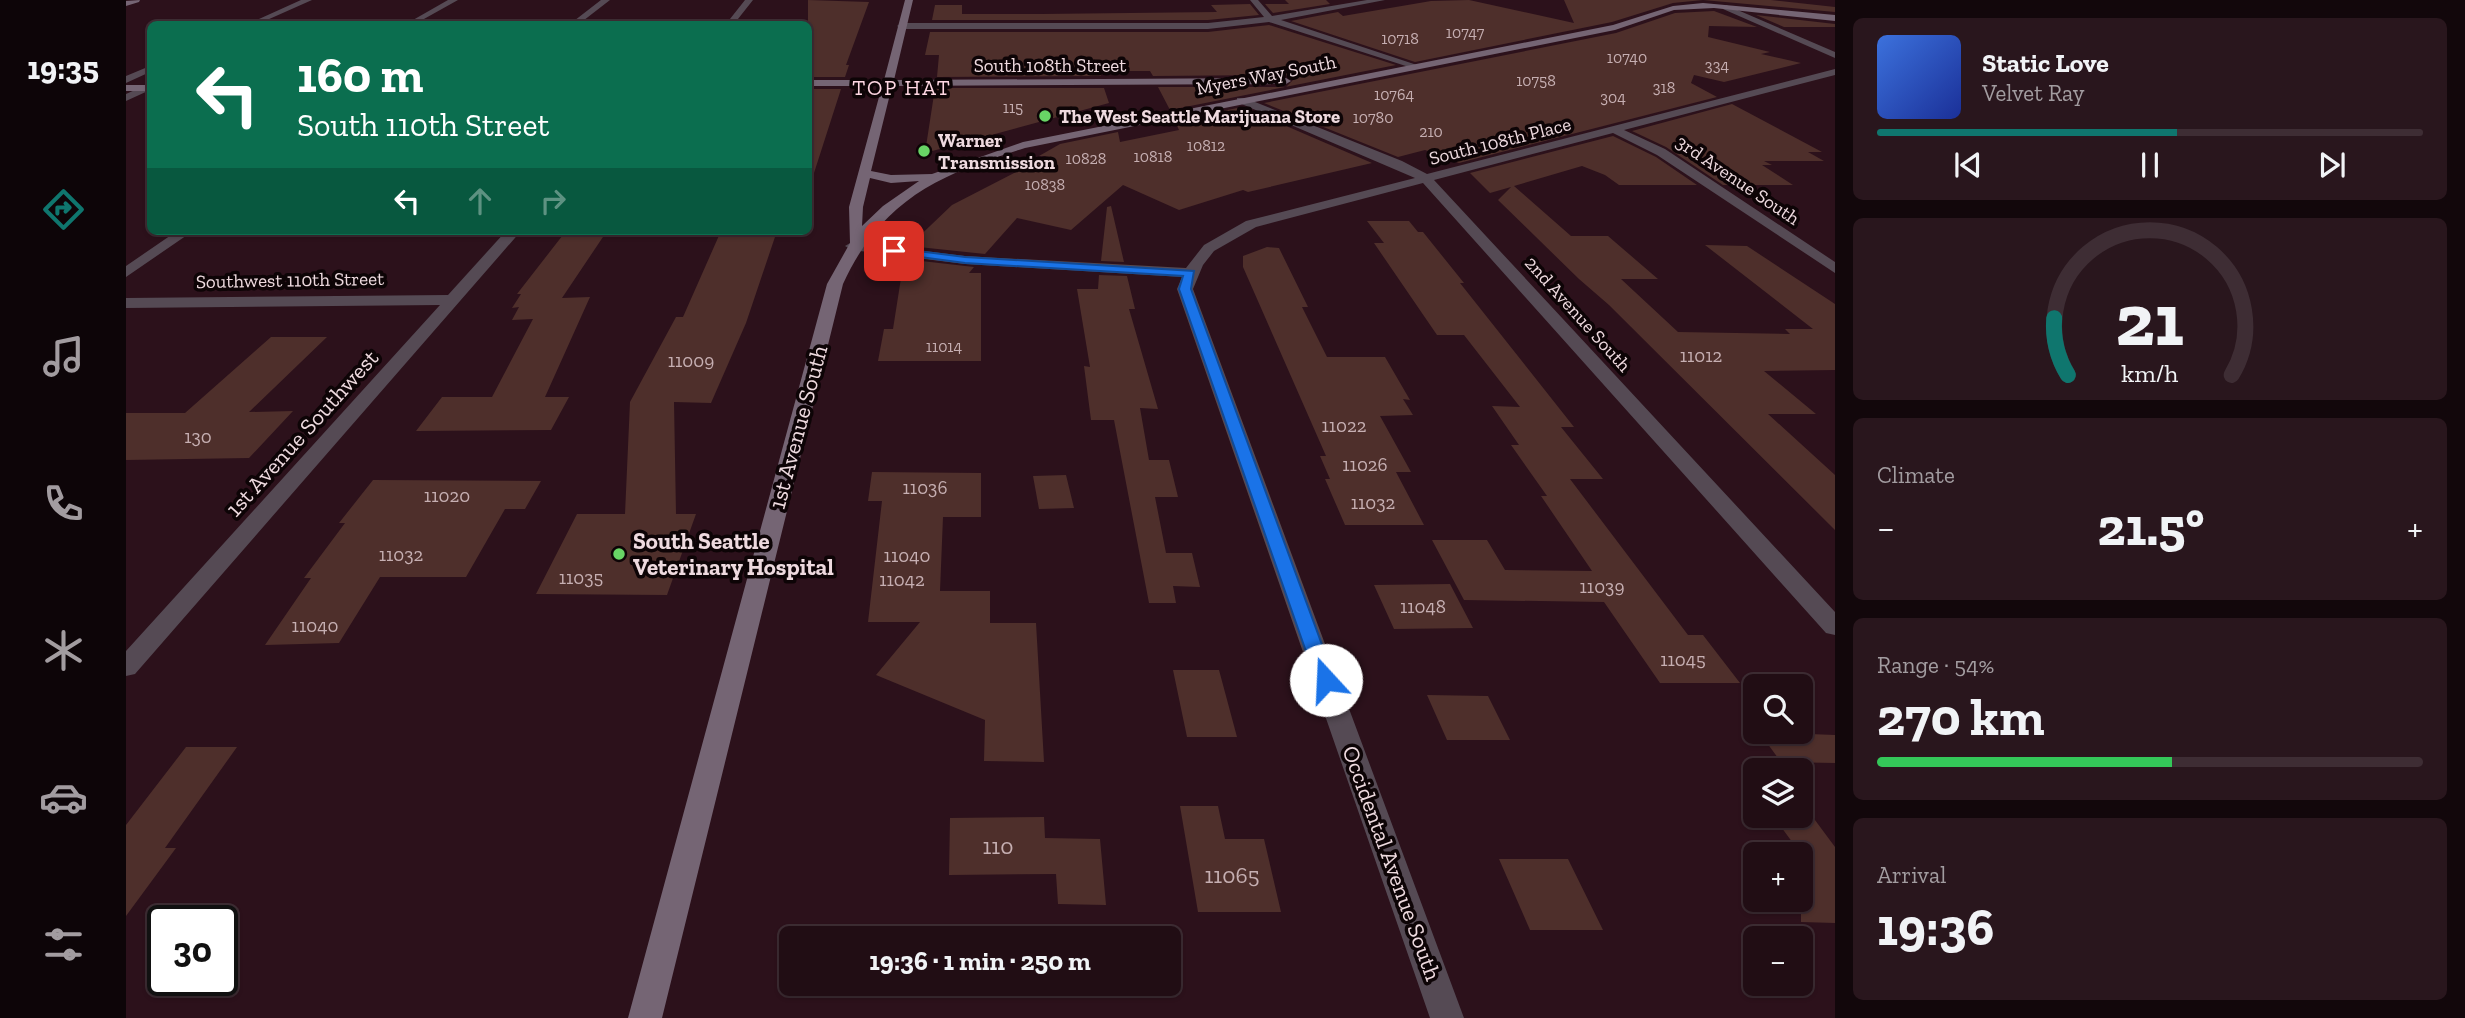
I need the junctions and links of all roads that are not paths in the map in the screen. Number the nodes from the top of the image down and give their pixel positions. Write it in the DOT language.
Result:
graph roads {
  1 [pos="136,0"];
  2 [pos="307,0"];
  3 [pos="454,0"];
  4 [pos="606,0"];
  5 [pos="749,0"];
  6 [pos="909,0"];
  7 [pos="1254,0"];
  8 [pos="1381,0"];
  9 [pos="1678,0"];
  10 [pos="1659,1"];
  11 [pos="126,4"];
  12 [pos="1715,6"];
  13 [pos="1726,7"];
  14 [pos="1654,13"];
  15 [pos="1818,16"];
  16 [pos="1835,18"];
  17 [pos="1270,19"];
  18 [pos="259,21"];
  19 [pos="416,21"];
  20 [pos="578,21"];
  21 [pos="732,21"];
  22 [pos="901,26"];
  23 [pos="1772,28"];
  24 [pos="1835,55"];
  25 [pos="1415,66"];
  26 [pos="147,70"];
  27 [pos="1835,72"];
  28 [pos="126,80"];
  29 [pos="1338,80"];
  30 [pos="886,82"];
  31 [pos="1172,82"];
  32 [pos="812,83"];
  33 [pos="126,88"];
  34 [pos="147,88"];
  35 [pos="147,88"];
  36 [pos="1265,95"];
  37 [pos="126,98"];
  38 [pos="1241,100"];
  39 [pos="1615,130"];
  40 [pos="864,173"];
  41 [pos="939,175"];
  42 [pos="1425,178"];
  43 [pos="180,235"];
  44 [pos="511,235"];
  45 [pos="853,244"];
  46 [pos="1835,269"];
  47 [pos="126,273"];
  48 [pos="1190,273"];
  49 [pos="454,300"];
  50 [pos="126,303"];
  51 [pos="1835,627"];
  52 [pos="126,667"];
  53 [pos="645,1018"];
  54 [pos="1447,1018"];
  1 -- 11 [label="main road"];
  2 -- 18 [label="street"];
  3 -- 19 [label="street"];
  4 -- 20 [label="street"];
  5 -- 21 [label="street"];
  6 -- 22 [label="main road, 1st Avenue South"];
  7 -- 17 [label="street"];
  8 -- 17 [label="street"];
  9 -- 12 [label="main road"];
  10 -- 12 [label="main road"];
  10 -- 14 [label="main road"];
  12 -- 13 [label="main road"];
  12 -- 14 [label="main road, Myers Way South"];
  13 -- 15 [label="main road"];
  13 -- 23 [label="street"];
  14 -- 25 [label="main road, Myers Way South"];
  15 -- 16 [label="main road"];
  15 -- 23 [label="main road"];
  17 -- 22 [label="street"];
  17 -- 25 [label="street"];
  22 -- 30 [label="main road, 1st Avenue South"];
  23 -- 24 [label="street"];
  25 -- 29 [label="main road, Myers Way South"];
  26 -- 28 [label="street"];
  27 -- 39 [label="street, South 108th Place"];
  29 -- 31 [label="main road, South 108th Street"];
  29 -- 36 [label="main road, Myers Way South"];
  30 -- 31 [label="main road, South 108th Street"];
  30 -- 32 [label="main road, South 108th Street"];
  30 -- 40 [label="main road, 1st Avenue South"];
  31 -- 36 [label="main road, South 108th Street"];
  33 -- 34 [label="main road"];
  35 -- 37 [label="street"];
  36 -- 38 [label="main road, Myers Way South"];
  38 -- 41 [label="main road, Myers Way South"];
  38 -- 42 [label="street, 2nd Avenue South"];
  39 -- 42 [label="street, South 108th Place"];
  39 -- 46 [label="street, 3rd Avenue South"];
  40 -- 41 [label="main road"];
  40 -- 45 [label="main road, 1st Avenue South"];
  41 -- 45 [label="main road, Myers Way South"];
  42 -- 48 [label="street, South 108th Place"];
  42 -- 51 [label="street, 2nd Avenue South"];
  43 -- 47 [label="street"];
  44 -- 49 [label="street, 1st Avenue Southwest"];
  45 -- 48 [label="street"];
  45 -- 53 [label="main road, 1st Avenue South"];
  48 -- 54 [label="street, Occidental Avenue South"];
  49 -- 50 [label="street, Southwest 110th Street"];
  49 -- 52 [label="street, 1st Avenue Southwest"];
}
